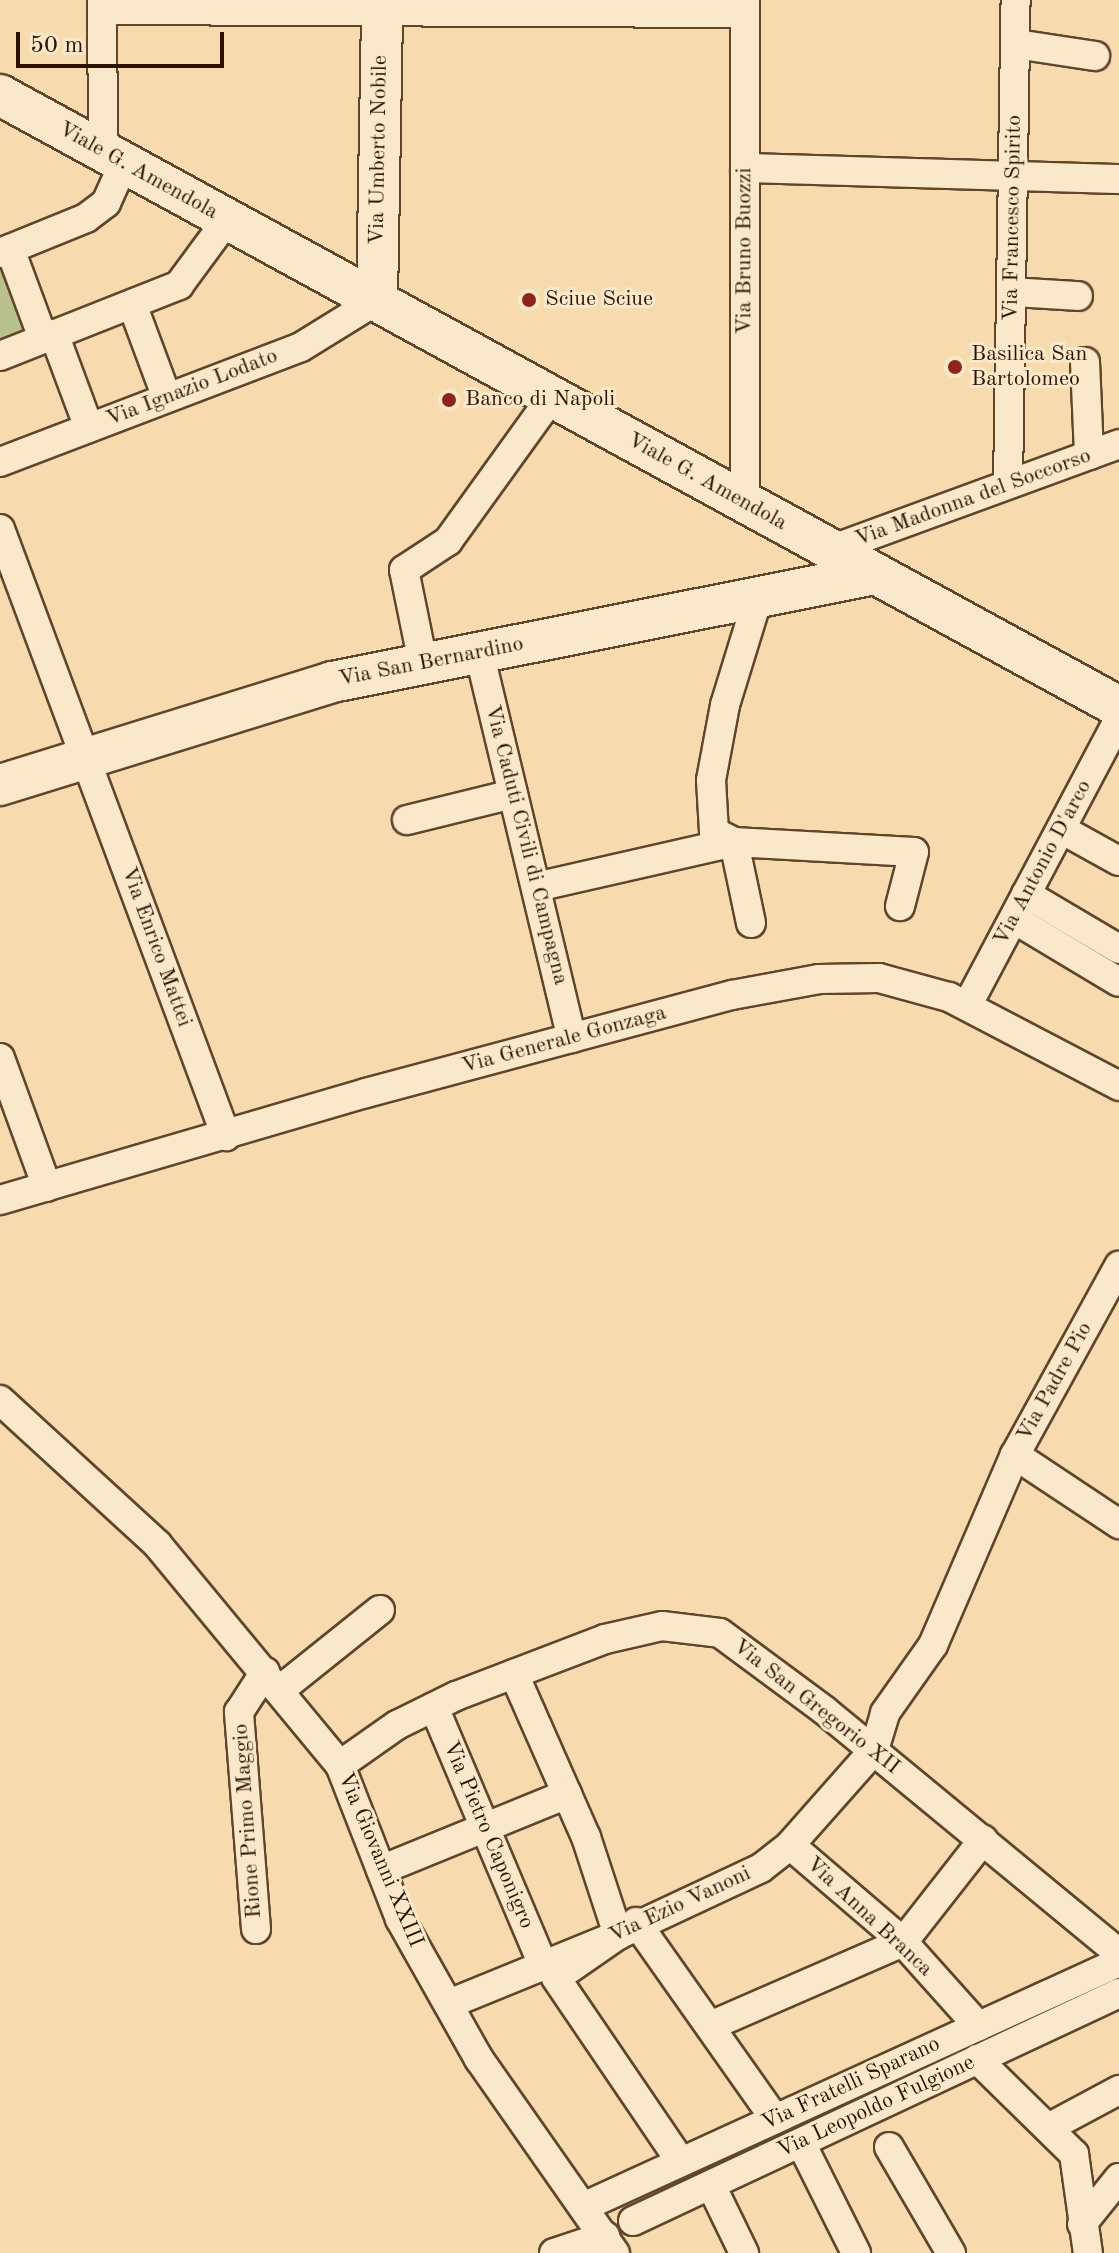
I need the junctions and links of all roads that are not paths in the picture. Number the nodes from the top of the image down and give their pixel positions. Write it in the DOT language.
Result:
graph roads {
  1 [pos="1016,0"];
  2 [pos="102,5"];
  3 [pos="382,5"];
  4 [pos="745,6"];
  5 [pos="1016,44"];
  6 [pos="1095,56"];
  7 [pos="0,96"];
  8 [pos="114,158"];
  9 [pos="745,168"];
  10 [pos="1013,176"];
  11 [pos="1119,179"];
  12 [pos="227,220"];
  13 [pos="5,251"];
  14 [pos="1012,292"];
  15 [pos="1078,296"];
  16 [pos="377,300"];
  17 [pos="132,304"];
  18 [pos="48,336"];
  19 [pos="0,356"];
  20 [pos="1085,362"];
  21 [pos="552,397"];
  22 [pos="167,398"];
  23 [pos="89,428"];
  24 [pos="1119,444"];
  25 [pos="1089,455"];
  26 [pos="0,462"];
  27 [pos="1008,484"];
  28 [pos="745,502"];
  29 [pos="0,529"];
  30 [pos="827,551"];
  31 [pos="870,575"];
  32 [pos="758,598"];
  33 [pos="479,652"];
  34 [pos="423,663"];
  35 [pos="1119,707"];
  36 [pos="1119,719"];
  37 [pos="85,758"];
  38 [pos="0,785"];
  39 [pos="513,794"];
  40 [pos="407,820"];
  41 [pos="1061,829"];
  42 [pos="734,842"];
  43 [pos="1119,861"];
  44 [pos="536,887"];
  45 [pos="900,906"];
  46 [pos="1020,907"];
  47 [pos="751,923"];
  48 [pos="1119,949"];
  49 [pos="1119,982"];
  50 [pos="967,1006"];
  51 [pos="572,1038"];
  52 [pos="0,1058"];
  53 [pos="1119,1086"];
  54 [pos="12,1122"];
  55 [pos="226,1136"];
  56 [pos="47,1187"];
  57 [pos="0,1200"];
  58 [pos="1119,1266"];
  59 [pos="0,1400"];
  60 [pos="1015,1455"];
  61 [pos="1119,1524"];
  62 [pos="380,1610"];
  63 [pos="514,1674"];
  64 [pos="272,1681"];
  65 [pos="434,1707"];
  66 [pos="874,1750"];
  67 [pos="340,1765"];
  68 [pos="567,1794"];
  69 [pos="484,1827"];
  70 [pos="983,1840"];
  71 [pos="790,1845"];
  72 [pos="381,1870"];
  73 [pos="256,1929"];
  74 [pos="627,1929"];
  75 [pos="903,1942"];
  76 [pos="1119,1953"];
  77 [pos="1119,1962"];
  78 [pos="542,1963"];
  79 [pos="1117,2001"];
  80 [pos="449,2004"];
  81 [pos="710,2026"];
  82 [pos="978,2026"];
  83 [pos="977,2059"];
  84 [pos="1119,2090"];
  85 [pos="775,2119"];
  86 [pos="1048,2128"];
  87 [pos="801,2143"];
  88 [pos="889,2147"];
  89 [pos="681,2162"];
  90 [pos="1119,2178"];
  91 [pos="711,2185"];
  92 [pos="583,2207"];
  93 [pos="633,2221"];
  94 [pos="1082,2224"];
  95 [pos="610,2244"];
  96 [pos="554,2253"];
  97 [pos="744,2253"];
  98 [pos="856,2253"];
  99 [pos="951,2253"];
  100 [pos="1088,2253"];
  1 -- 5 [label="street, Via Francesco Spirito"];
  2 -- 3 [label="street"];
  2 -- 8 [label="street"];
  3 -- 4 [label="street"];
  3 -- 16 [label="street, Via Umberto Nobile"];
  4 -- 9 [label="street, Via Bruno Buozzi"];
  5 -- 6 [label="street"];
  5 -- 10 [label="street, Via Francesco Spirito"];
  7 -- 8 [label="street, Viale G. Amendola"];
  8 -- 12 [label="street, Viale G. Amendola"];
  8 -- 13 [label="street"];
  9 -- 10 [label="street"];
  9 -- 28 [label="street, Via Bruno Buozzi"];
  10 -- 11 [label="street"];
  10 -- 14 [label="street, Via Francesco Spirito"];
  12 -- 16 [label="street, Viale G. Amendola"];
  12 -- 17 [label="street"];
  13 -- 18 [label="street"];
  14 -- 15 [label="street"];
  14 -- 27 [label="street, Via Francesco Spirito"];
  16 -- 21 [label="street, Viale G. Amendola"];
  16 -- 22 [label="street, Via Ignazio Lodato"];
  17 -- 18 [label="street"];
  17 -- 22 [label="street"];
  18 -- 19 [label="street"];
  18 -- 23 [label="street"];
  20 -- 25 [label="street"];
  21 -- 28 [label="street, Viale G. Amendola"];
  21 -- 34 [label="street"];
  22 -- 23 [label="street, Via Ignazio Lodato"];
  23 -- 26 [label="street, Via Ignazio Lodato"];
  24 -- 25 [label="street, Via Madonna del Soccorso"];
  25 -- 27 [label="street, Via Madonna del Soccorso"];
  27 -- 30 [label="street, Via Madonna del Soccorso"];
  28 -- 30 [label="street, Viale G. Amendola"];
  29 -- 37 [label="street, Via Enrico Mattei"];
  30 -- 31 [label="street, Viale G. Amendola"];
  31 -- 32 [label="street, Via San Bernardino"];
  31 -- 35 [label="street, Viale G. Amendola"];
  32 -- 33 [label="street, Via San Bernardino"];
  32 -- 42 [label="street"];
  33 -- 34 [label="street, Via San Bernardino"];
  33 -- 39 [label="street, Via Caduti Civili di Campagna"];
  34 -- 37 [label="street, Via San Bernardino"];
  36 -- 41 [label="street, Via Antonio D'arco"];
  37 -- 38 [label="street, Via San Bernardino"];
  37 -- 55 [label="street, Via Enrico Mattei"];
  39 -- 40 [label="street"];
  39 -- 44 [label="street, Via Caduti Civili di Campagna"];
  41 -- 43 [label="street"];
  41 -- 46 [label="street, Via Antonio D'arco"];
  42 -- 44 [label="street"];
  42 -- 45 [label="street"];
  42 -- 47 [label="street"];
  44 -- 51 [label="street, Via Caduti Civili di Campagna"];
  46 -- 48 [label="street"];
  46 -- 49 [label="street"];
  46 -- 50 [label="street, Via Antonio D'arco"];
  50 -- 51 [label="street, Via Generale Gonzaga"];
  50 -- 53 [label="street, Via Generale Gonzaga"];
  51 -- 55 [label="street, Via Generale Gonzaga"];
  52 -- 54 [label="street"];
  54 -- 56 [label="street"];
  55 -- 56 [label="street, Via Generale Gonzaga"];
  56 -- 57 [label="street, Via Generale Gonzaga"];
  58 -- 60 [label="street, Via Padre Pio"];
  59 -- 64 [label="street, Via Giovanni XXIII"];
  60 -- 61 [label="street"];
  60 -- 66 [label="street, Via Padre Pio"];
  62 -- 64 [label="street, Rione Primo Maggio"];
  63 -- 65 [label="street, Via San Gregorio XII"];
  63 -- 66 [label="street, Via San Gregorio XII"];
  63 -- 68 [label="street"];
  64 -- 67 [label="street, Via Giovanni XXIII"];
  64 -- 73 [label="street, Rione Primo Maggio"];
  65 -- 67 [label="street, Via San Gregorio XII"];
  65 -- 69 [label="street, Via Pietro Caponigro"];
  66 -- 70 [label="street, Via San Gregorio XII"];
  66 -- 71 [label="street, Via Ezio Vanoni"];
  67 -- 72 [label="street, Via Giovanni XXIII"];
  68 -- 69 [label="street"];
  68 -- 74 [label="street"];
  69 -- 72 [label="street"];
  69 -- 78 [label="street, Via Pietro Caponigro"];
  70 -- 75 [label="street"];
  70 -- 76 [label="street, Via San Gregorio XII"];
  71 -- 74 [label="street, Via Ezio Vanoni"];
  71 -- 75 [label="street, Via Anna Branca"];
  72 -- 80 [label="street, Via Giovanni XXIII"];
  74 -- 78 [label="street, Via Ezio Vanoni"];
  74 -- 81 [label="street"];
  74 -- 89 [label="street"];
  75 -- 81 [label="street"];
  75 -- 82 [label="street, Via Anna Branca"];
  77 -- 82 [label="street, Via Fratelli Sparano"];
  78 -- 80 [label="street, Via Ezio Vanoni"];
  79 -- 83 [label="street, Via Leopoldo Fulgione"];
  80 -- 92 [label="street, Via Giovanni XXIII"];
  81 -- 85 [label="street"];
  82 -- 85 [label="street, Via Fratelli Sparano"];
  83 -- 86 [label="street"];
  83 -- 87 [label="street, Via Leopoldo Fulgione"];
  84 -- 86 [label="street"];
  85 -- 89 [label="street, Via Fratelli Sparano"];
  86 -- 94 [label="street"];
  87 -- 91 [label="street, Via Leopoldo Fulgione"];
  87 -- 98 [label="street"];
  88 -- 99 [label="street"];
  89 -- 92 [label="street, Via Fratelli Sparano"];
  90 -- 94 [label="street"];
  91 -- 93 [label="street, Via Leopoldo Fulgione"];
  91 -- 97 [label="street"];
  92 -- 95 [label="street, Via Giovanni XXIII"];
  94 -- 100 [label="street"];
  95 -- 96 [label="street"];
}
